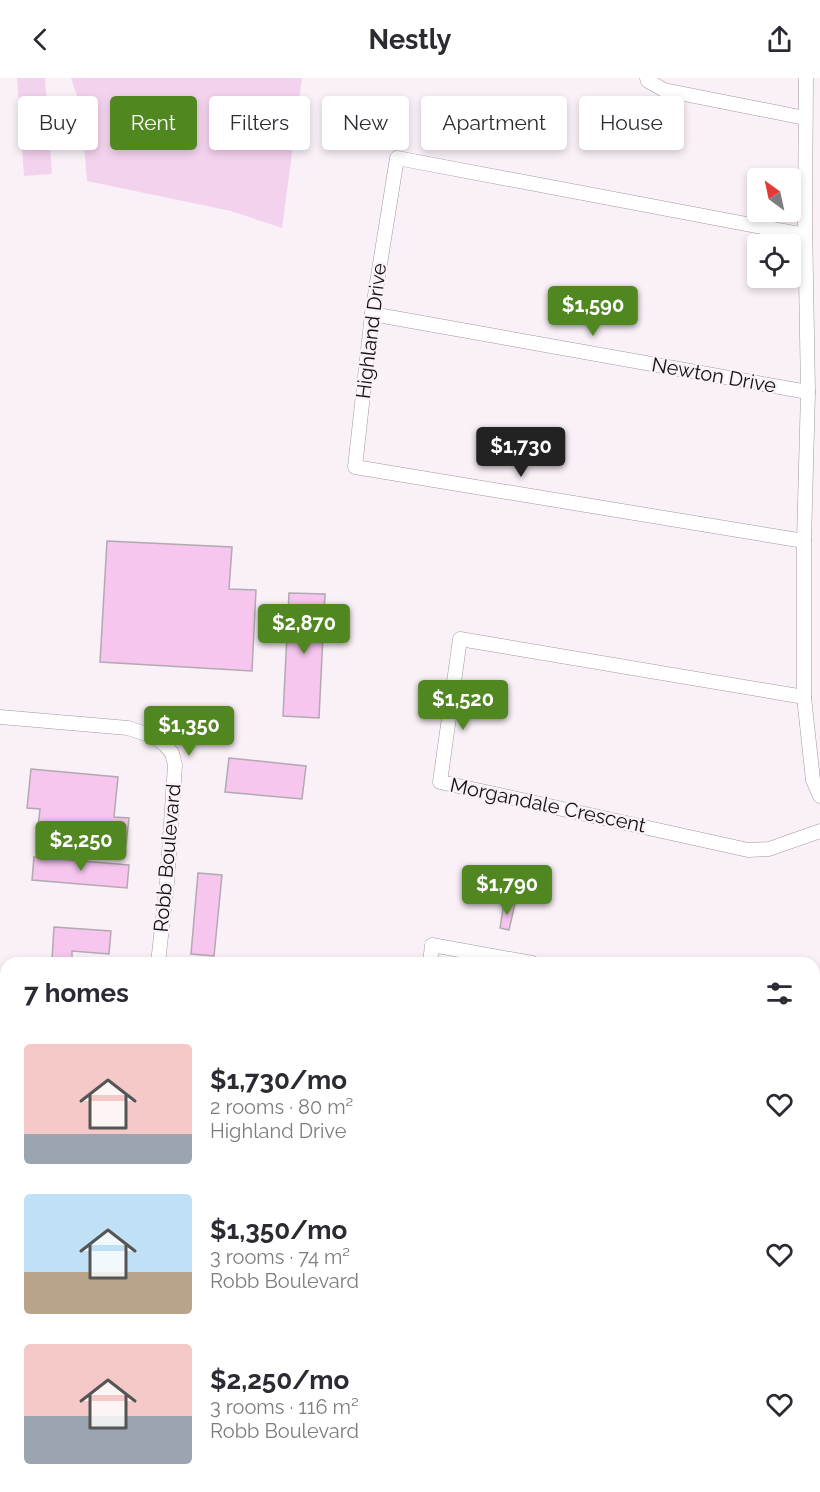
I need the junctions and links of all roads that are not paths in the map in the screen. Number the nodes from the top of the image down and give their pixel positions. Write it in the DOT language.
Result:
graph roads {
  1 [pos="647,78"];
  2 [pos="806,78"];
  3 [pos="805,118"];
  4 [pos="805,235"];
  5 [pos="372,314"];
  6 [pos="808,392"];
  7 [pos="804,541"];
  8 [pos="804,697"];
  9 [pos="0,717"];
  10 [pos="820,796"];
  11 [pos="820,831"];
  12 [pos="159,957"];
  13 [pos="431,957"];
  14 [pos="499,957"];
  1 -- 3 [label="street"];
  2 -- 3 [label="street"];
  3 -- 4 [label="street"];
  4 -- 5 [label="street, Highland Drive"];
  4 -- 6 [label="street"];
  5 -- 6 [label="street, Newton Drive"];
  5 -- 7 [label="street, Highland Drive"];
  6 -- 7 [label="street"];
  7 -- 8 [label="street"];
  8 -- 10 [label="street"];
  8 -- 11 [label="street, Morgandale Crescent"];
  9 -- 12 [label="street, Robb Boulevard"];
  13 -- 14 [label="street"];
}
